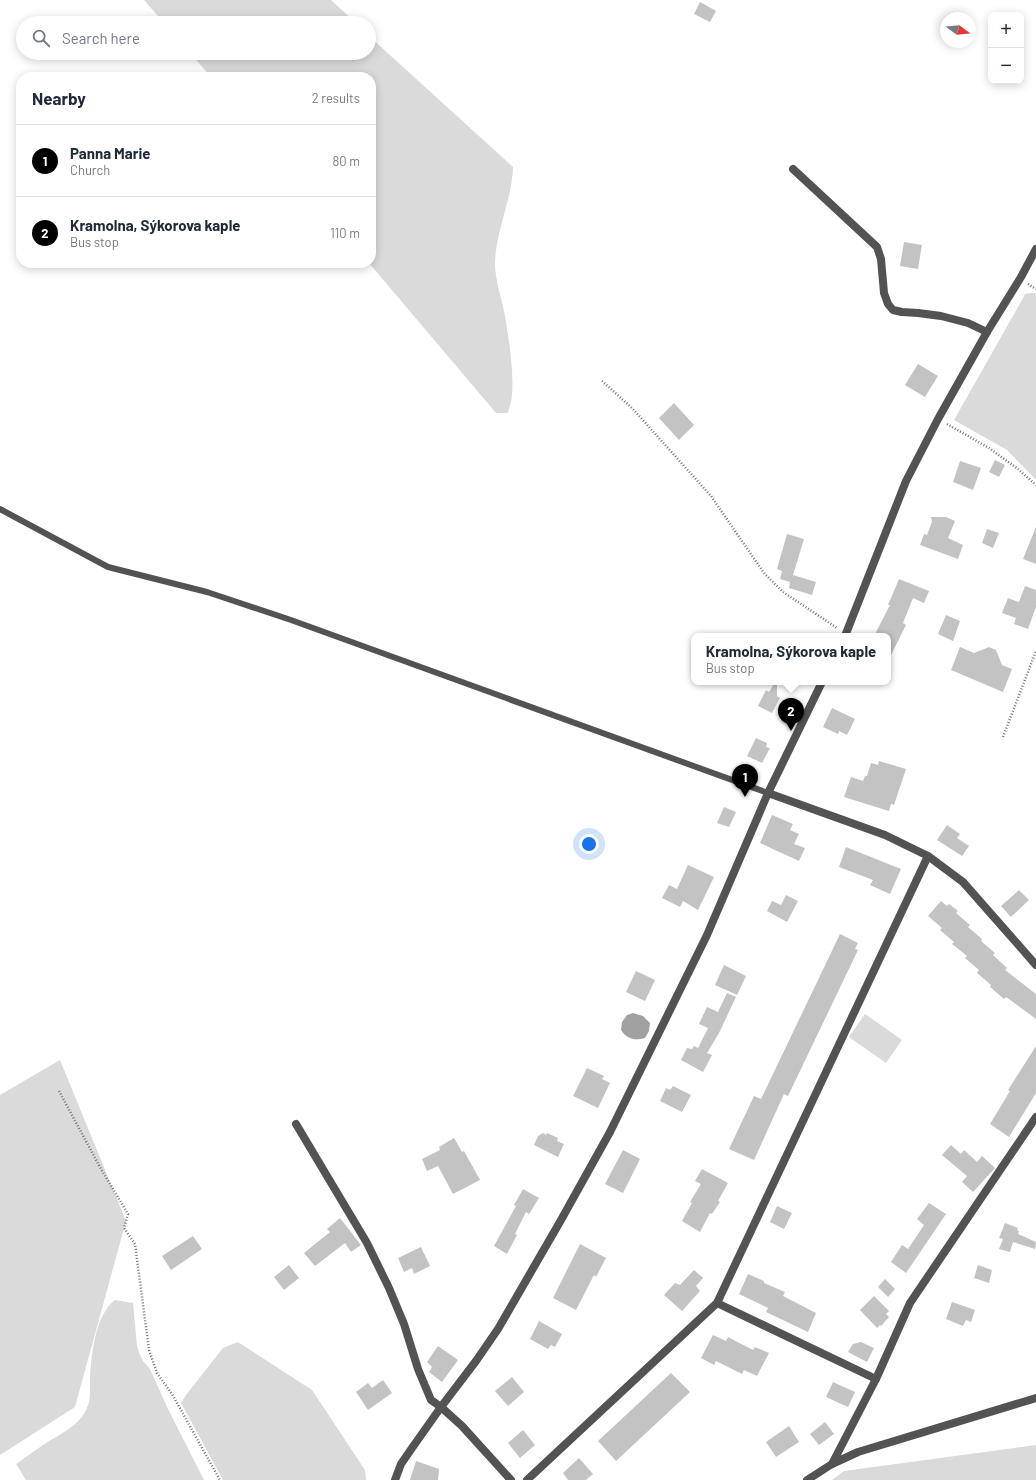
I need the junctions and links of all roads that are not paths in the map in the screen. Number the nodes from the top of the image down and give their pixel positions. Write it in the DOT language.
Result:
graph roads {
  1 [pos="793,169"];
  2 [pos="1036,249"];
  3 [pos="987,332"];
  4 [pos="0,509"];
  5 [pos="847,633"];
  6 [pos="821,685"];
  7 [pos="768,793"];
  8 [pos="928,856"];
  9 [pos="1036,965"];
  10 [pos="1036,1117"];
  11 [pos="296,1124"];
  12 [pos="717,1303"];
  13 [pos="876,1379"];
  14 [pos="1036,1398"];
  15 [pos="441,1407"];
  16 [pos="832,1464"];
  17 [pos="395,1480"];
  18 [pos="511,1480"];
  19 [pos="528,1480"];
  20 [pos="807,1480"];
  1 -- 3 [label="street"];
  2 -- 3 [label="street"];
  3 -- 5 [label="street"];
  4 -- 7 [label="lane"];
  6 -- 7 [label="street"];
  7 -- 8 [label="street"];
  7 -- 15 [label="street"];
  8 -- 9 [label="street"];
  8 -- 12 [label="street"];
  10 -- 13 [label="street"];
  11 -- 15 [label="street"];
  12 -- 13 [label="street"];
  12 -- 19 [label="street"];
  13 -- 16 [label="street"];
  14 -- 16 [label="street"];
  15 -- 17 [label="street"];
  15 -- 18 [label="street"];
  16 -- 20 [label="street"];
}
